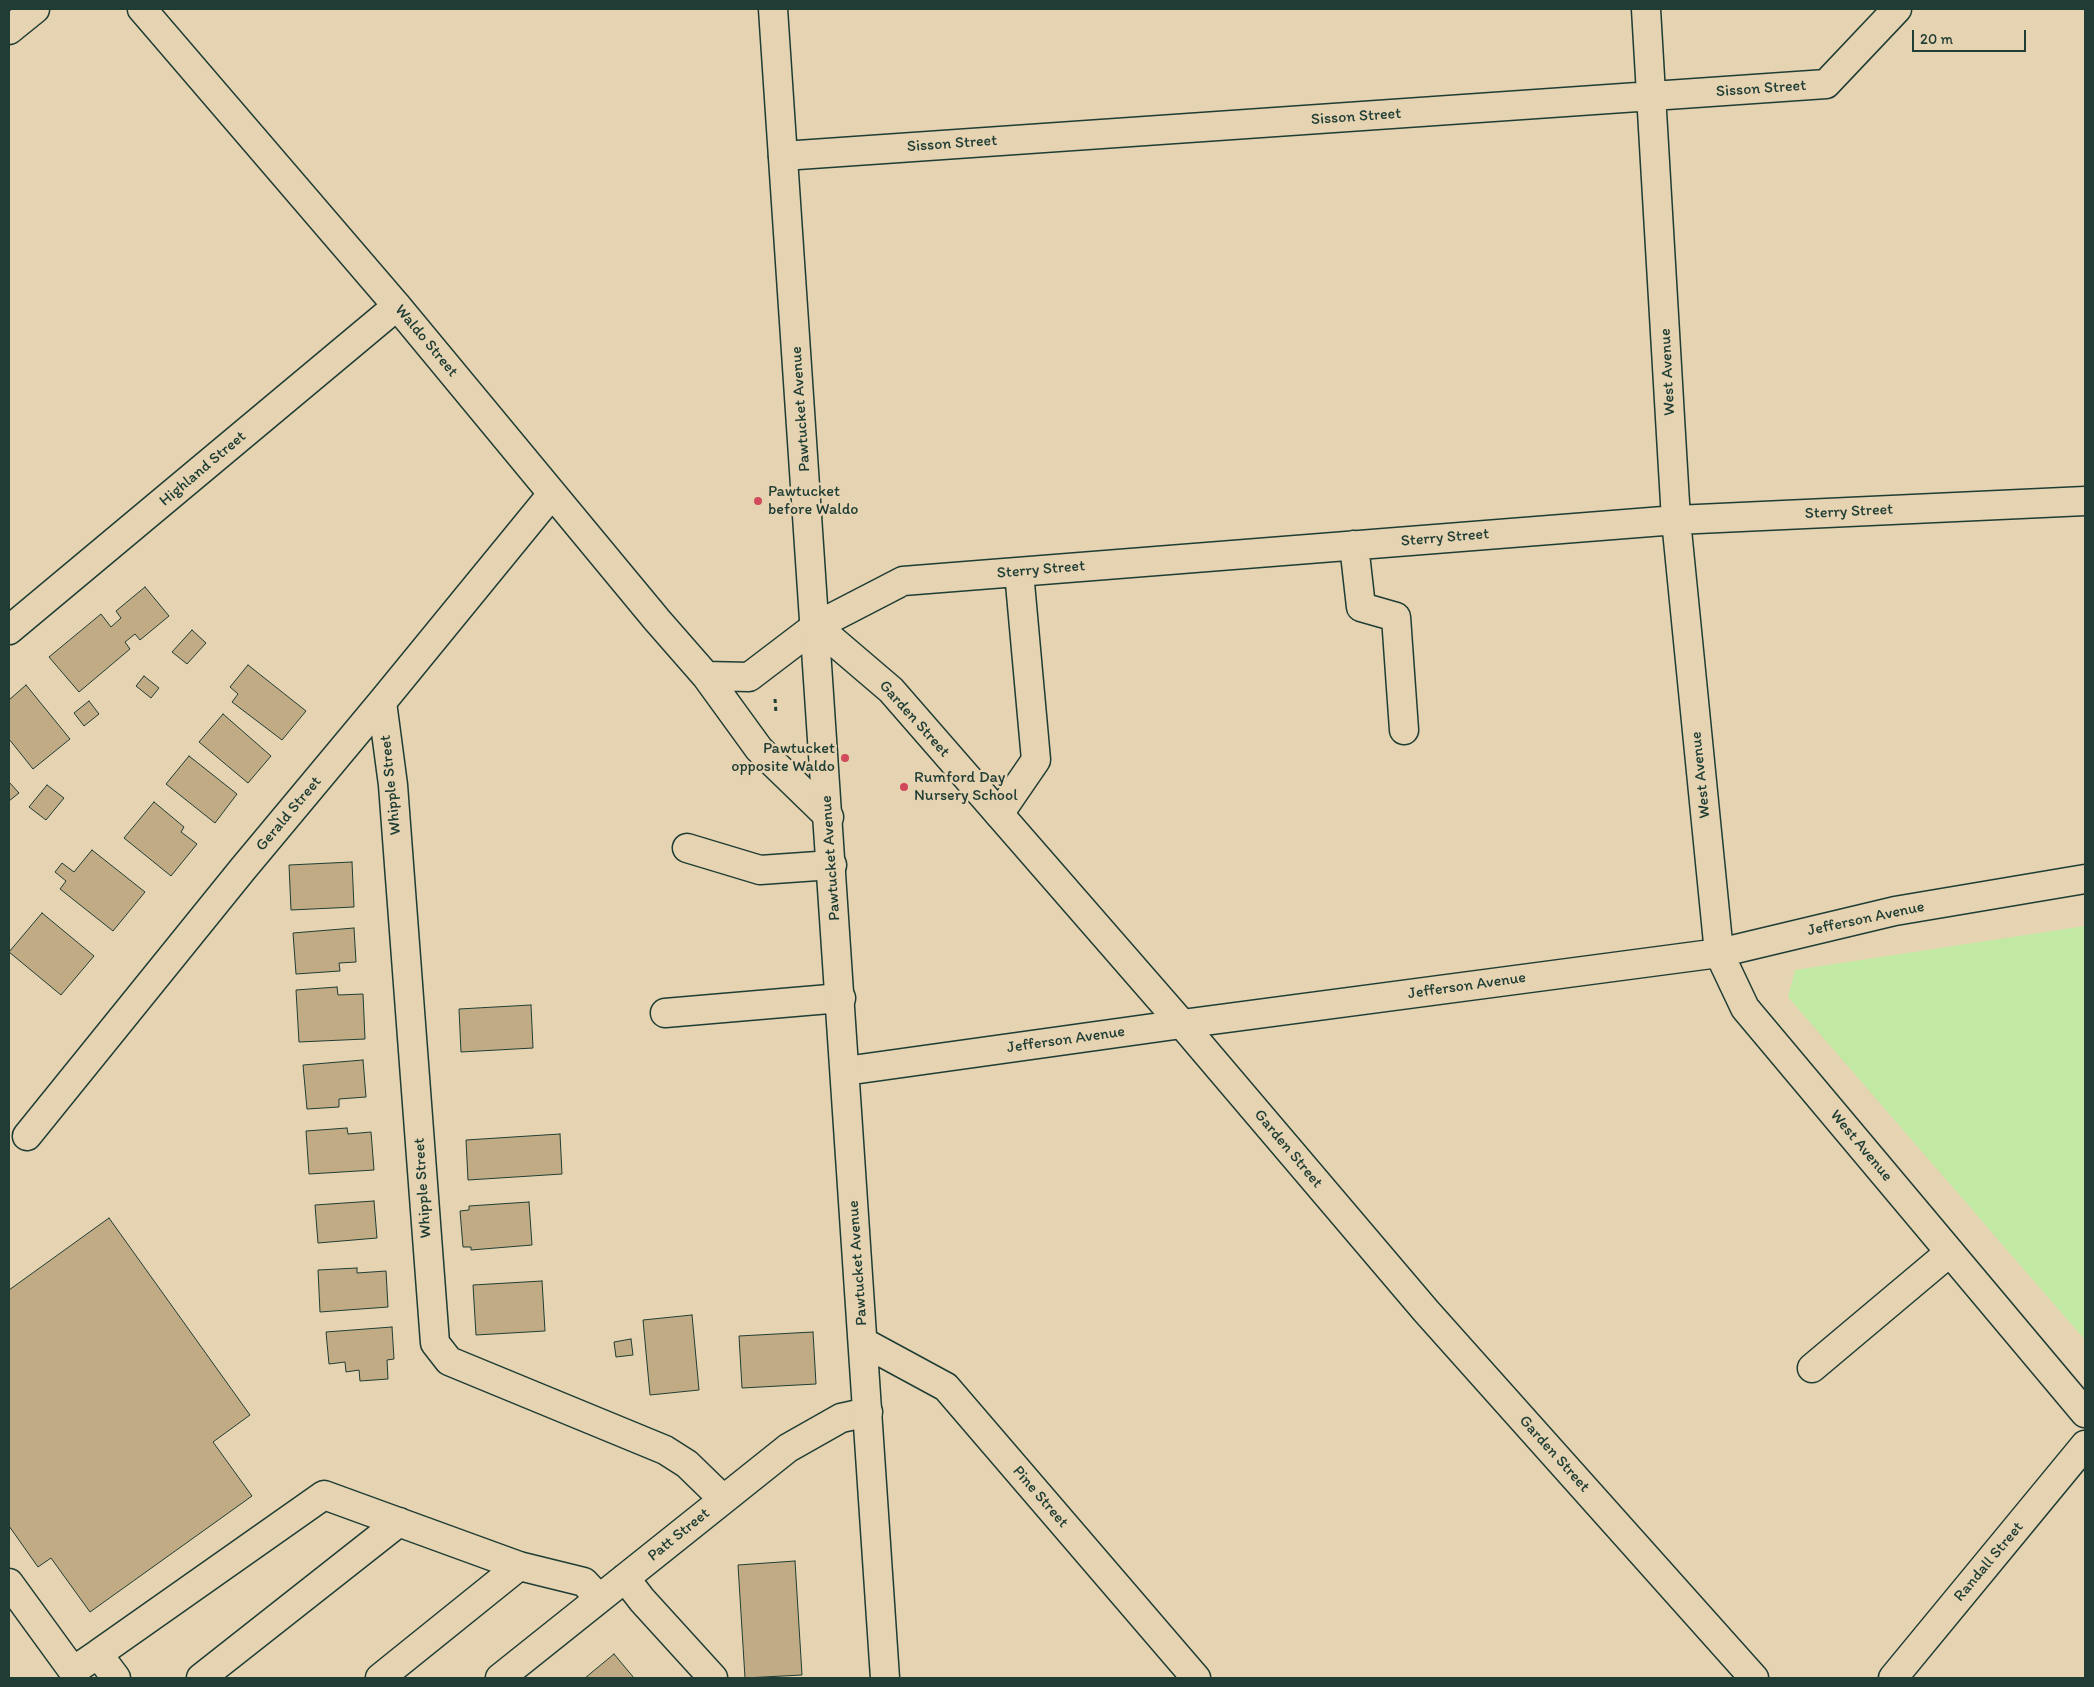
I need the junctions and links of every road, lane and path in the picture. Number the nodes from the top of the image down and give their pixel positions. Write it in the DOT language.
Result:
graph roads {
  1 [pos="35,9"];
  2 [pos="142,9"];
  3 [pos="773,9"];
  4 [pos="1646,9"];
  5 [pos="1897,9"];
  6 [pos="9,30"];
  7 [pos="1652,97"];
  8 [pos="783,156"];
  9 [pos="397,306"];
  10 [pos="552,494"];
  11 [pos="2085,501"];
  12 [pos="1676,520"];
  13 [pos="1354,545"];
  14 [pos="1019,572"];
  15 [pos="816,626"];
  16 [pos="9,630"];
  17 [pos="706,676"];
  18 [pos="382,702"];
  19 [pos="1404,730"];
  20 [pos="999,814"];
  21 [pos="829,817"];
  22 [pos="687,848"];
  23 [pos="832,865"];
  24 [pos="2085,879"];
  25 [pos="1718,953"];
  26 [pos="841,998"];
  27 [pos="665,1013"];
  28 [pos="1182,1024"];
  29 [pos="845,1071"];
  30 [pos="27,1136"];
  31 [pos="1950,1252"];
  32 [pos="863,1342"];
  33 [pos="1812,1368"];
  34 [pos="868,1412"];
  35 [pos="2085,1413"];
  36 [pos="2085,1445"];
  37 [pos="723,1499"];
  38 [pos="399,1522"];
  39 [pos="519,1566"];
  40 [pos="625,1578"];
  41 [pos="9,1583"];
  42 [pos="599,1598"];
  43 [pos="98,1654"];
  44 [pos="68,1675"];
  45 [pos="116,1678"];
  46 [pos="201,1678"];
  47 [pos="380,1678"];
  48 [pos="500,1678"];
  49 [pos="713,1678"];
  50 [pos="885,1678"];
  51 [pos="1196,1678"];
  52 [pos="1754,1678"];
  53 [pos="1893,1678"];
  1 -- 6 [label="street"];
  2 -- 9 [label="street, Waldo Street"];
  3 -- 8 [label="street, Pawtucket Avenue"];
  4 -- 7 [label="street, West Avenue"];
  5 -- 7 [label="street, Sisson Street"];
  7 -- 8 [label="street, Sisson Street"];
  7 -- 12 [label="street, West Avenue"];
  8 -- 15 [label="street, Pawtucket Avenue"];
  9 -- 10 [label="street, Waldo Street"];
  9 -- 16 [label="street, Highland Street"];
  10 -- 17 [label="street, Waldo Street"];
  10 -- 18 [label="street, Gerald Street"];
  11 -- 12 [label="street, Sterry Street"];
  12 -- 13 [label="street, Sterry Street"];
  12 -- 25 [label="street, West Avenue"];
  13 -- 14 [label="street, Sterry Street"];
  13 -- 19 [label="street"];
  14 -- 15 [label="street, Sterry Street"];
  14 -- 20 [label="street"];
  15 -- 17 [label="street"];
  15 -- 20 [label="street, Garden Street"];
  15 -- 21 [label="street, Pawtucket Avenue"];
  17 -- 21 [label="street, Waldo Street"];
  18 -- 30 [label="street, Gerald Street"];
  18 -- 37 [label="street, Whipple Street"];
  20 -- 28 [label="street, Garden Street"];
  21 -- 23 [label="street, Pawtucket Avenue"];
  22 -- 23 [label="street"];
  23 -- 26 [label="street, Pawtucket Avenue"];
  24 -- 25 [label="street, Jefferson Avenue"];
  25 -- 28 [label="street, Jefferson Avenue"];
  25 -- 31 [label="street, West Avenue"];
  26 -- 27 [label="street"];
  26 -- 29 [label="street, Pawtucket Avenue"];
  28 -- 29 [label="street, Jefferson Avenue"];
  28 -- 52 [label="street, Garden Street"];
  29 -- 32 [label="street, Pawtucket Avenue"];
  31 -- 33 [label="street"];
  31 -- 35 [label="street, West Avenue"];
  32 -- 34 [label="street, Pawtucket Avenue"];
  32 -- 51 [label="street, Pine Street"];
  34 -- 37 [label="street, Patt Street"];
  34 -- 50 [label="street, Pawtucket Avenue"];
  36 -- 53 [label="street, Randall Street"];
  37 -- 40 [label="street, Patt Street"];
  38 -- 39 [label="street"];
  38 -- 43 [label="street"];
  38 -- 46 [label="street"];
  39 -- 42 [label="street"];
  39 -- 47 [label="street"];
  40 -- 42 [label="street, Patt Street"];
  40 -- 49 [label="street"];
  41 -- 44 [label="street"];
  42 -- 48 [label="street, Patt Street"];
  43 -- 44 [label="street"];
  43 -- 45 [label="street"];
}
